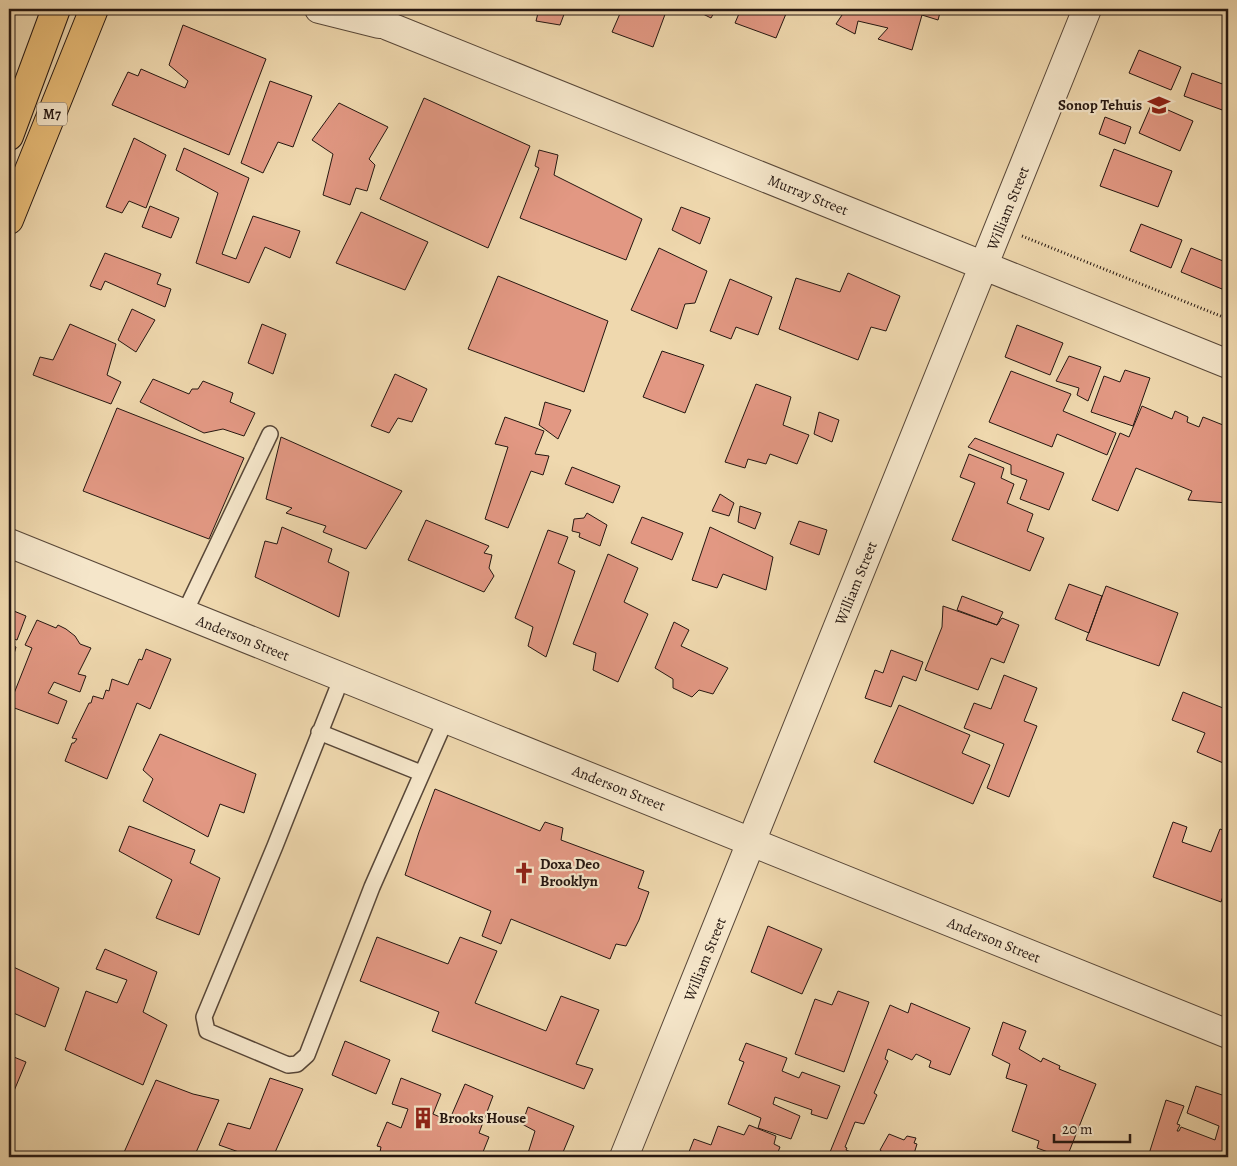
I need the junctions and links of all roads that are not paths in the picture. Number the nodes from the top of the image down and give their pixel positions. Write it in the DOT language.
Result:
graph roads {
  1 [pos="56,9"];
  2 [pos="94,9"];
  3 [pos="319,9"];
  4 [pos="362,9"];
  5 [pos="1087,9"];
  6 [pos="388,26"];
  7 [pos="9,136"];
  8 [pos="9,220"];
  9 [pos="985,266"];
  10 [pos="1228,364"];
  11 [pos="270,434"];
  12 [pos="9,544"];
  13 [pos="184,614"];
  14 [pos="342,677"];
  15 [pos="446,719"];
  16 [pos="320,732"];
  17 [pos="421,773"];
  18 [pos="752,842"];
  19 [pos="1228,1034"];
  20 [pos="624,1157"];
  1 -- 7 [label="main road, M7"];
  2 -- 8 [label="main road, M7"];
  3 -- 6 [label="street, Murray Street"];
  4 -- 6 [label="street, Murray Street"];
  5 -- 9 [label="street, William Street"];
  6 -- 9 [label="street, Murray Street"];
  9 -- 10 [label="street, Murray Street"];
  9 -- 18 [label="street, William Street"];
  11 -- 13 [label="lane"];
  12 -- 13 [label="street, Anderson Street"];
  13 -- 14 [label="street, Anderson Street"];
  14 -- 15 [label="street, Anderson Street"];
  14 -- 16 [label="lane"];
  15 -- 17 [label="lane"];
  15 -- 18 [label="street, Anderson Street"];
  16 -- 17 [label="lane"];
  16 -- 17 [label="lane"];
  18 -- 19 [label="street, Anderson Street"];
  18 -- 20 [label="street, William Street"];
}
